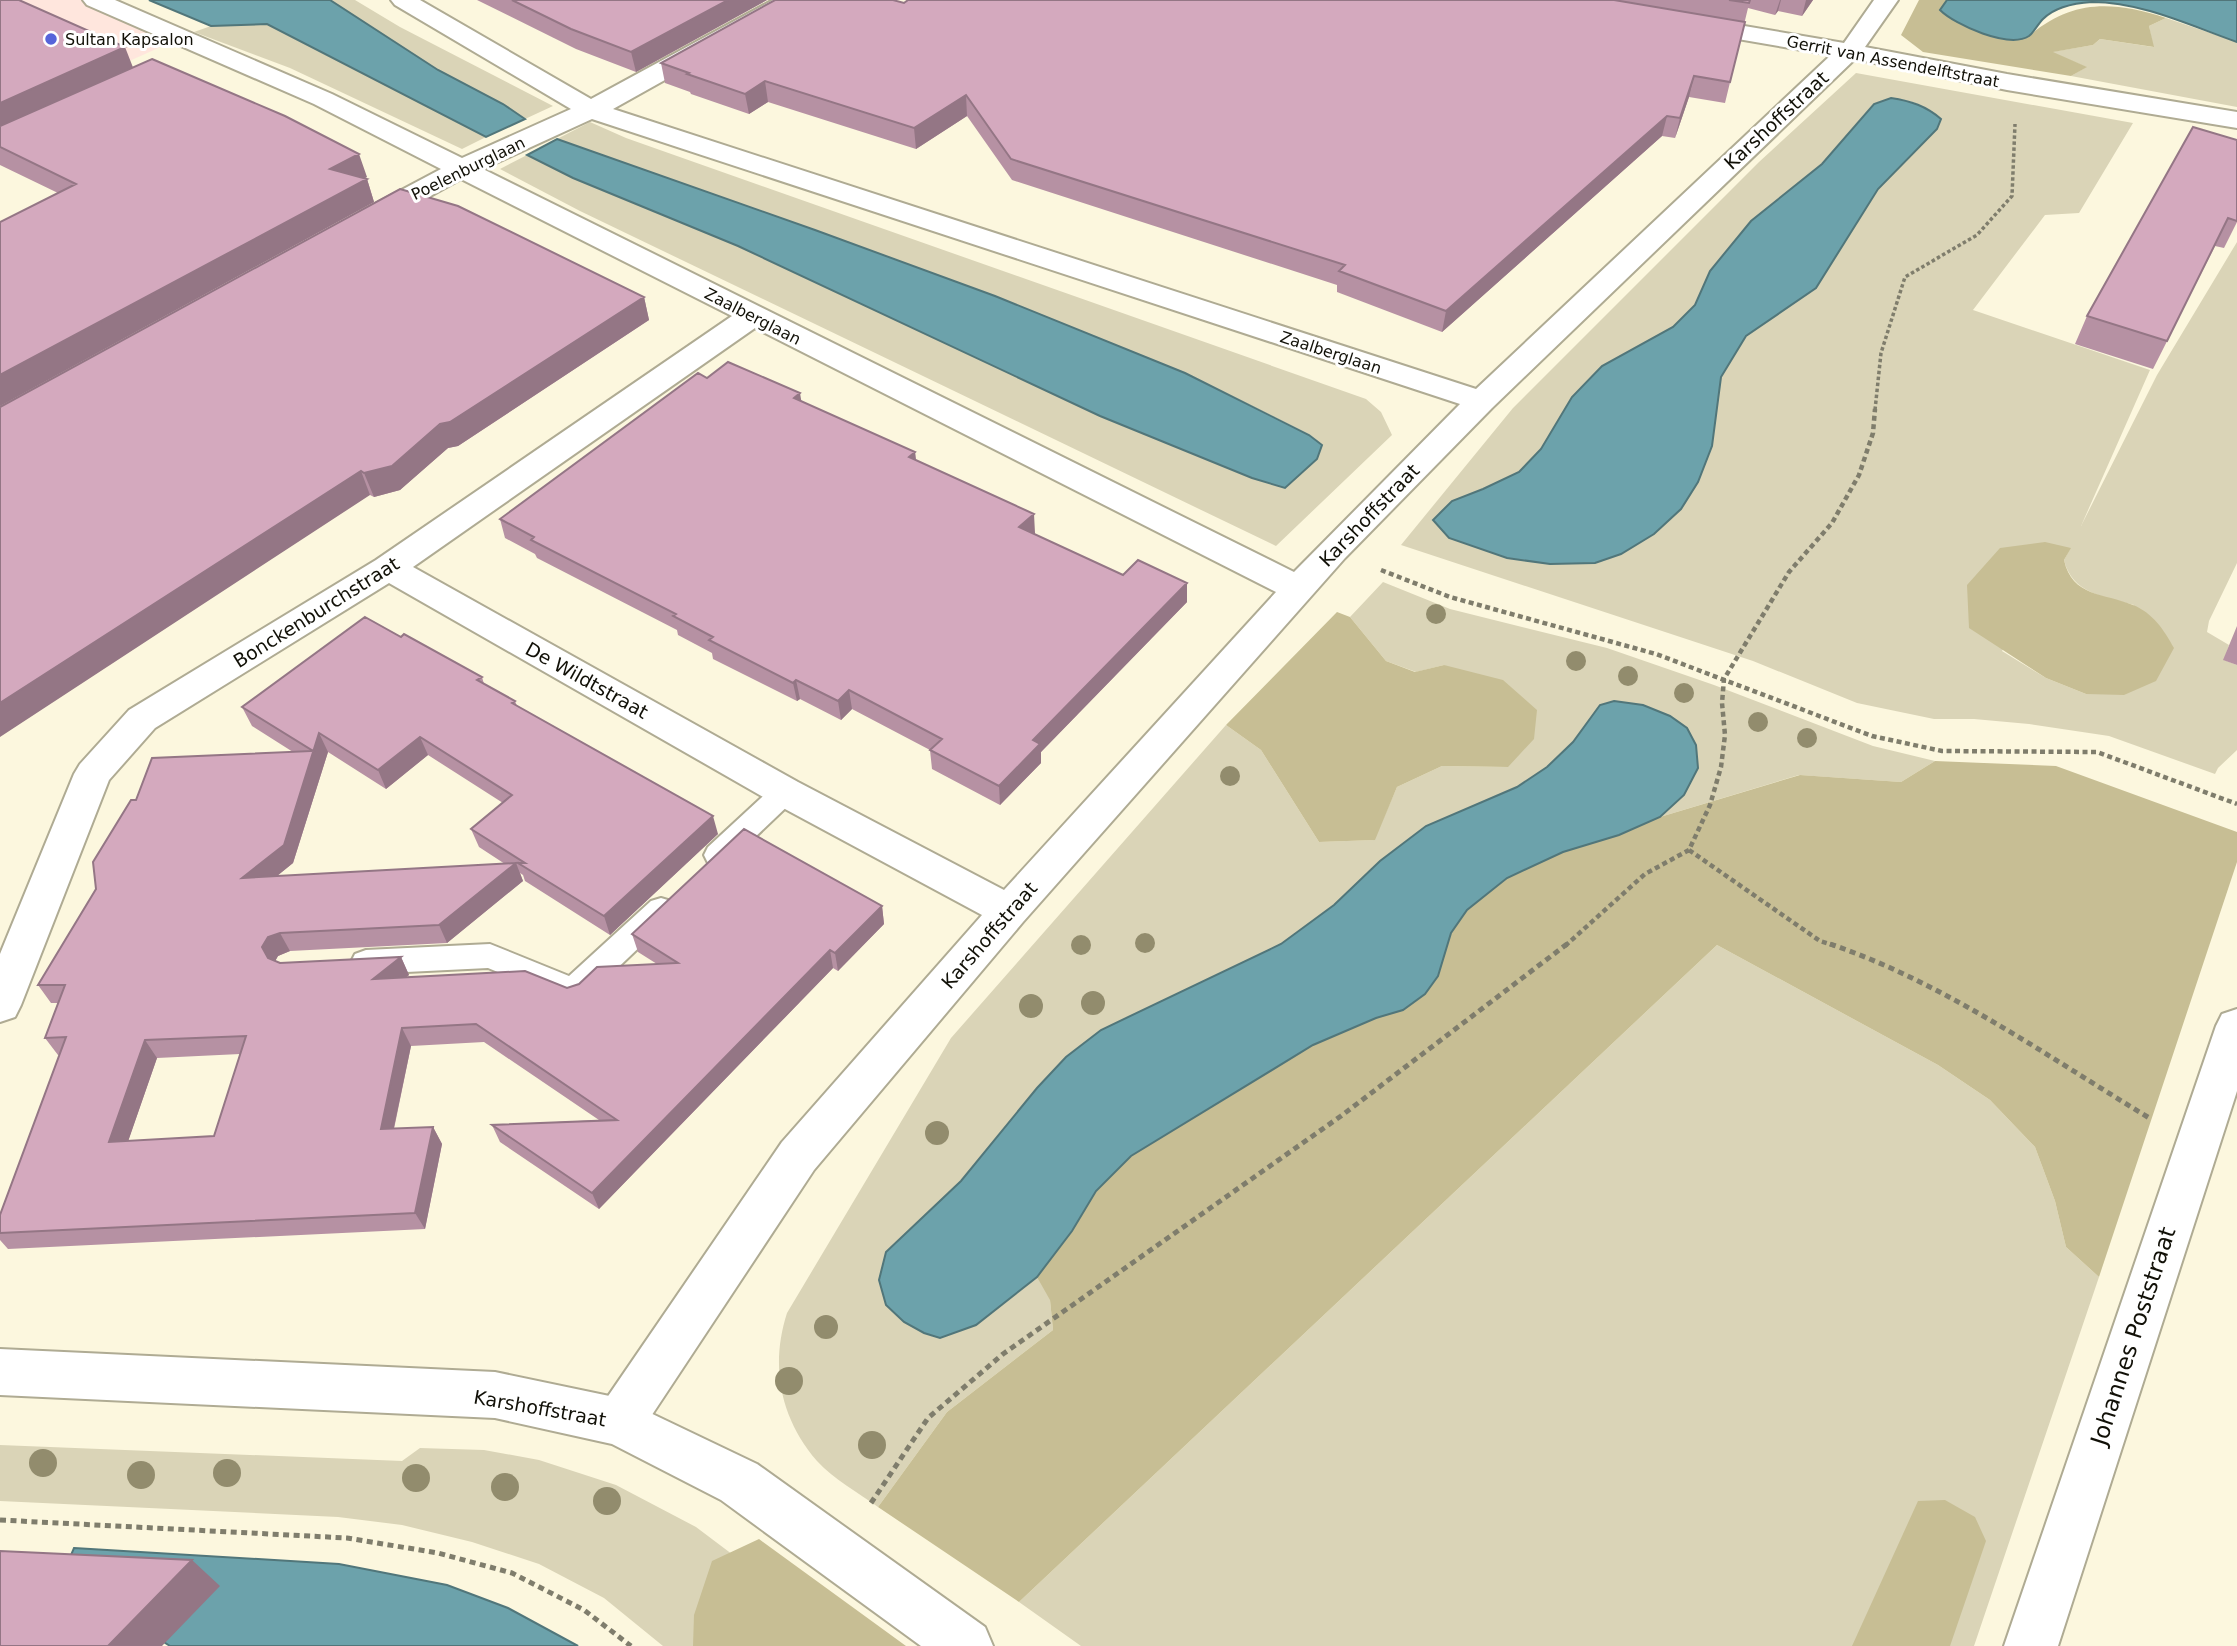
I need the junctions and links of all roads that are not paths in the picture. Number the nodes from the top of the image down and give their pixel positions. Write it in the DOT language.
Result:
graph roads {
  1 [pos="95,0"];
  2 [pos="403,0"];
  3 [pos="791,0"];
  4 [pos="1886,0"];
  5 [pos="1672,21"];
  6 [pos="206,48"];
  7 [pos="1850,51"];
  8 [pos="181,60"];
  9 [pos="591,110"];
  10 [pos="2237,120"];
  11 [pos="462,168"];
  12 [pos="341,234"];
  13 [pos="752,316"];
  14 [pos="1481,401"];
  15 [pos="388,568"];
  16 [pos="1299,589"];
  17 [pos="785,792"];
  18 [pos="1009,911"];
  19 [pos="344,963"];
  20 [pos="0,1005"];
  21 [pos="2237,1026"];
  22 [pos="0,1371"];
  23 [pos="619,1422"];
  24 [pos="966,1646"];
  25 [pos="2031,1646"];
  1 -- 6 [label="street, Zaalberglaan"];
  2 -- 9 [label="street, Zaalberglaan"];
  3 -- 9 [label="street, Poelenburglaan"];
  4 -- 7 [label="street, Karshoffstraat"];
  5 -- 7 [label="street, Gerrit van Assendelftstraat"];
  6 -- 8 [label="street"];
  6 -- 11 [label="street, Zaalberglaan"];
  7 -- 10 [label="street, Gerrit van Assendelftstraat"];
  7 -- 14 [label="street, Karshoffstraat"];
  9 -- 11 [label="street, Poelenburglaan"];
  9 -- 14 [label="street, Zaalberglaan"];
  11 -- 12 [label="street, Poelenburglaan"];
  11 -- 13 [label="street, Zaalberglaan"];
  13 -- 15 [label="street, Bonckenburchstraat"];
  13 -- 16 [label="street, Zaalberglaan"];
  14 -- 16 [label="street, Karshoffstraat"];
  15 -- 17 [label="street, De Wildtstraat"];
  15 -- 20 [label="street, Bonckenburchstraat"];
  16 -- 18 [label="street, Karshoffstraat"];
  17 -- 18 [label="street, De Wildtstraat"];
  17 -- 19 [label="lane"];
  18 -- 23 [label="street, Karshoffstraat"];
  21 -- 25 [label="street, Johannes Poststraat"];
  22 -- 23 [label="street, Karshoffstraat"];
  23 -- 24 [label="street"];
}
